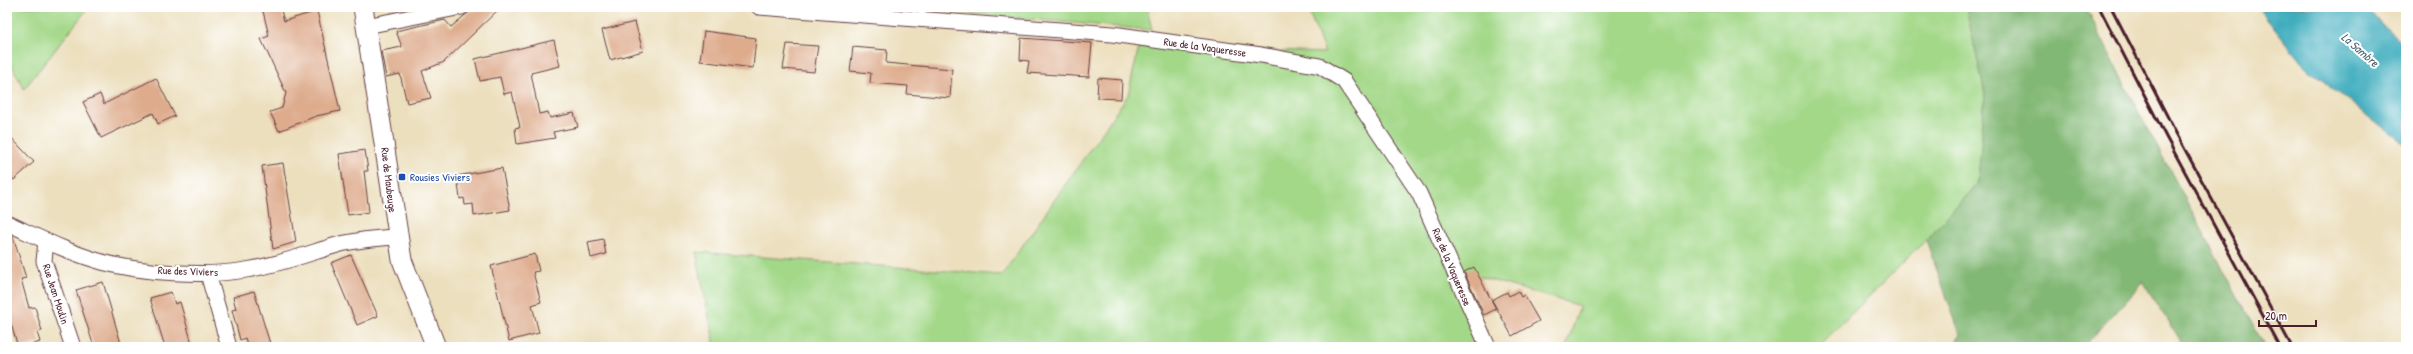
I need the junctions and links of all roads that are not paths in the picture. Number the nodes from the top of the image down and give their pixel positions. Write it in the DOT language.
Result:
graph roads {
  1 [pos="363,7"];
  2 [pos="462,7"];
  3 [pos="759,7"];
  4 [pos="366,26"];
  5 [pos="7,222"];
  6 [pos="397,237"];
  7 [pos="46,241"];
  8 [pos="208,274"];
  9 [pos="73,347"];
  10 [pos="229,347"];
  11 [pos="436,347"];
  12 [pos="1488,347"];
  1 -- 4 [label="street, Rue de Maubeuge"];
  2 -- 4 [label="street"];
  3 -- 12 [label="street, Rue de la Vaqueresse"];
  4 -- 6 [label="street, Rue de Maubeuge"];
  5 -- 7 [label="street, Rue des Viviers"];
  6 -- 8 [label="street, Rue des Viviers"];
  6 -- 11 [label="street, Rue de Maubeuge"];
  7 -- 8 [label="street, Rue des Viviers"];
  7 -- 9 [label="street, Rue Jean Moulin"];
  8 -- 10 [label="street"];
}
